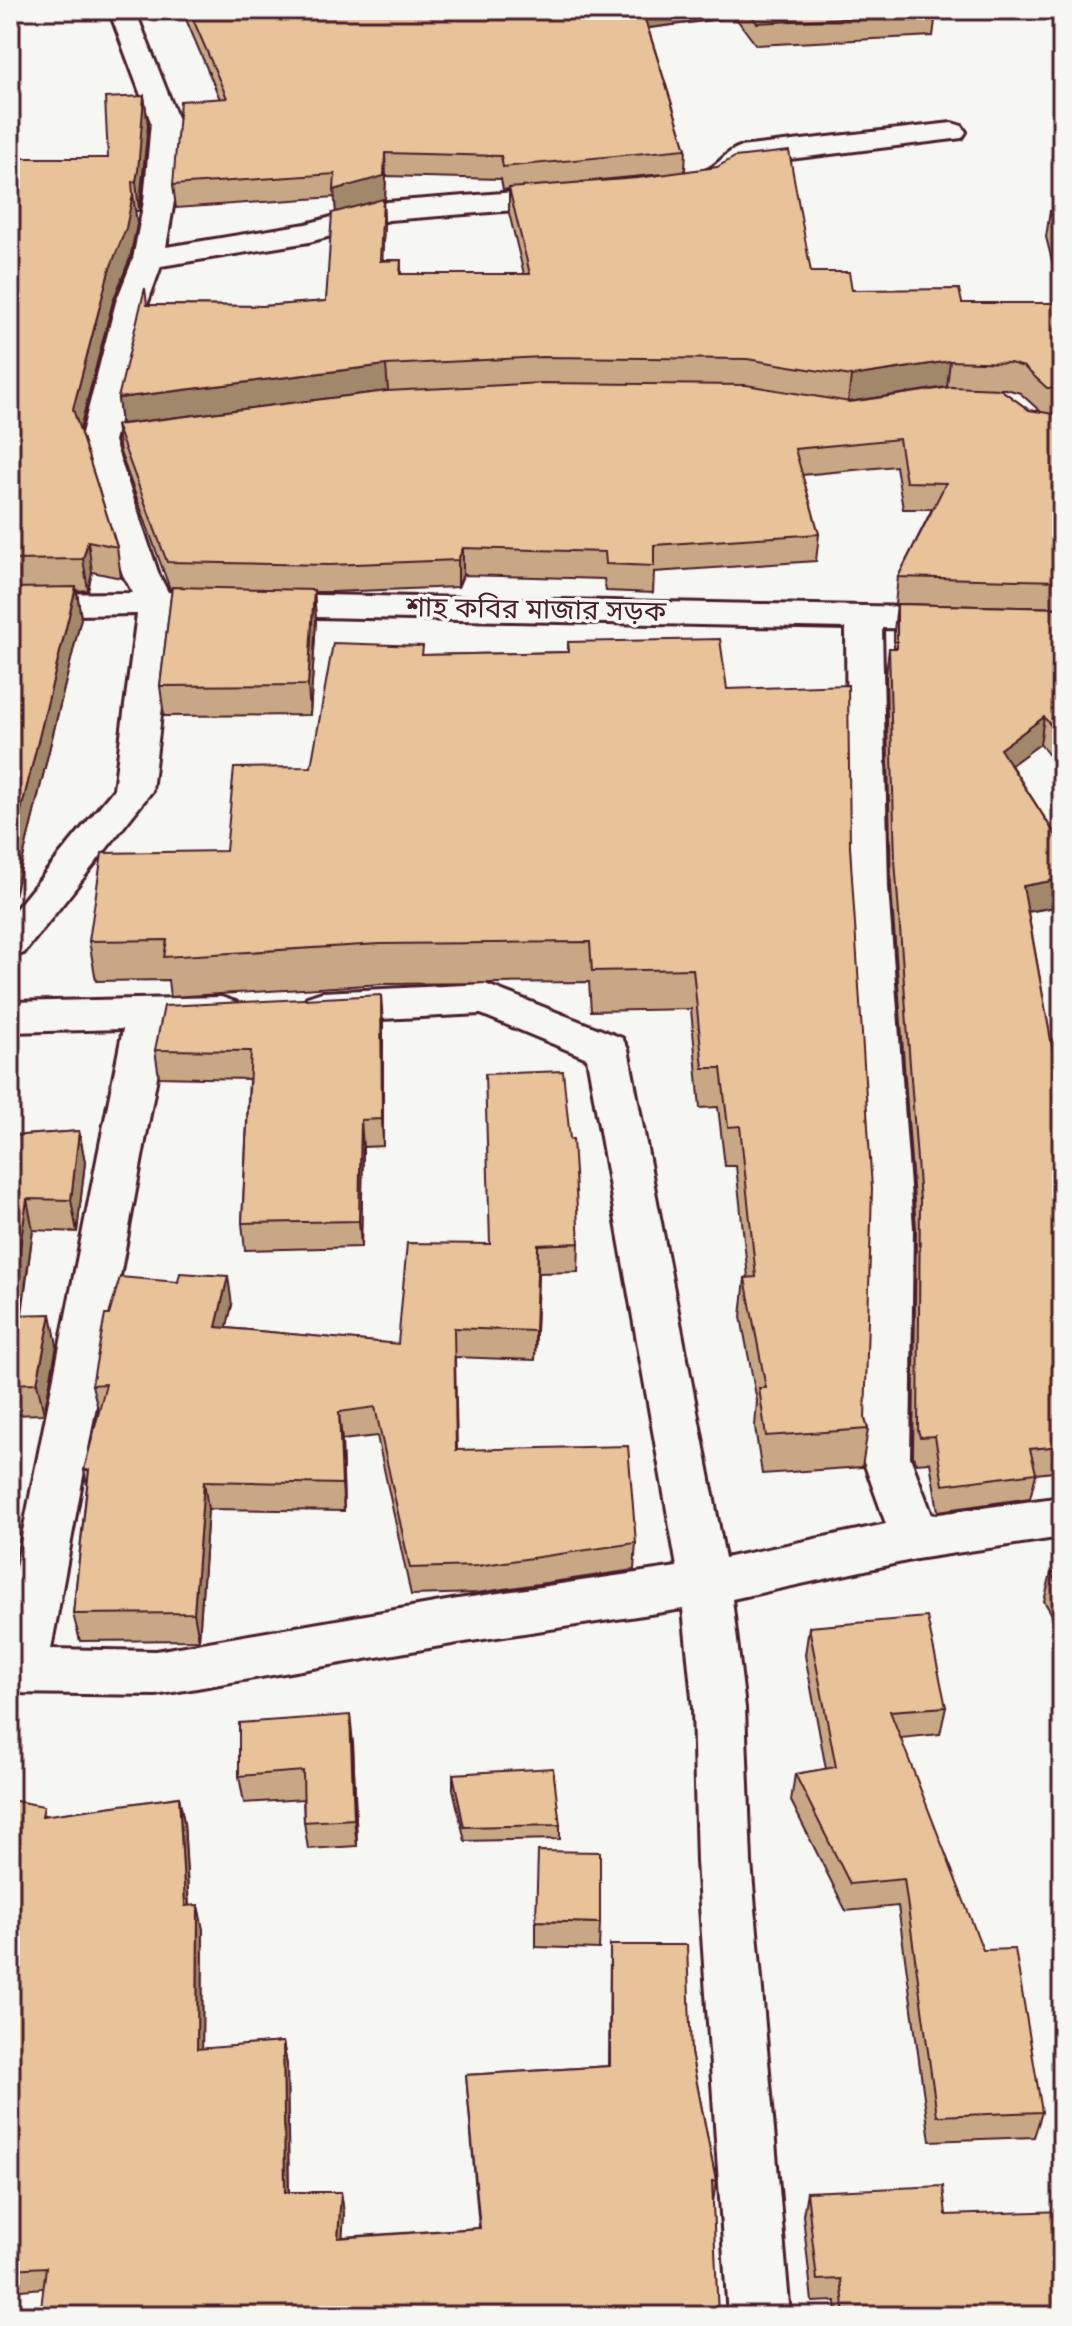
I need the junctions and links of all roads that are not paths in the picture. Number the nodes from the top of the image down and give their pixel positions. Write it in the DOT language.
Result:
graph roads {
  1 [pos="122,10"];
  2 [pos="952,132"];
  3 [pos="661,188"];
  4 [pos="591,195"];
  5 [pos="148,259"];
  6 [pos="156,603"];
  7 [pos="10,605"];
  8 [pos="864,617"];
  9 [pos="1062,621"];
  10 [pos="10,943"];
  11 [pos="147,1016"];
  12 [pos="10,1017"];
  13 [pos="1062,1517"];
  14 [pos="916,1538"];
  15 [pos="705,1584"];
  16 [pos="16,1671"];
  17 [pos="759,2316"];
  1 -- 5 [label="street"];
  2 -- 3 [label="street"];
  4 -- 5 [label="street"];
  5 -- 6 [label="street"];
  6 -- 7 [label="street, শাহ কবির মাজার সড়ক"];
  6 -- 8 [label="street, শাহ কবির মাজার সড়ক"];
  6 -- 10 [label="street"];
  8 -- 9 [label="street, শাহ কবির মাজার সড়ক"];
  8 -- 14 [label="street"];
  11 -- 12 [label="street"];
  11 -- 15 [label="street"];
  11 -- 16 [label="street"];
  13 -- 14 [label="street"];
  14 -- 15 [label="street"];
  15 -- 16 [label="street"];
  15 -- 17 [label="street"];
}
